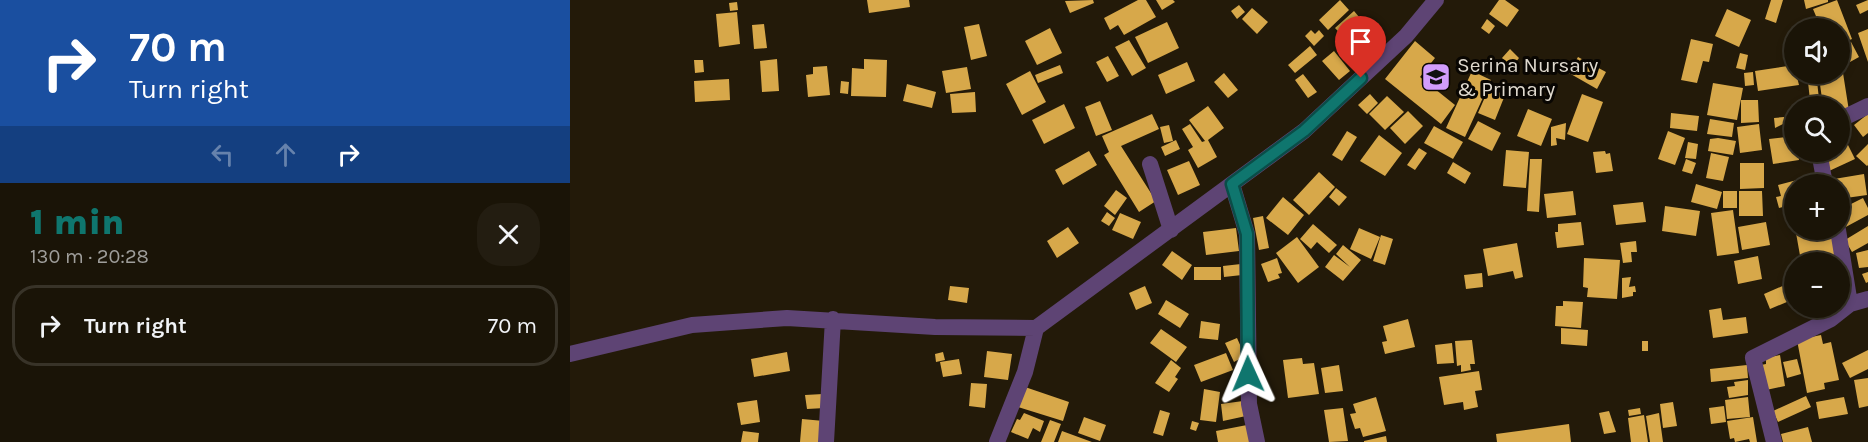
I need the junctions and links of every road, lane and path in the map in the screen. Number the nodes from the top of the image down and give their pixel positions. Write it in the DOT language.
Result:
graph roads {
  1 [pos="1436,0"];
  2 [pos="1868,106"];
  3 [pos="1850,115"];
  4 [pos="1150,164"];
  5 [pos="1232,184"];
  6 [pos="1171,230"];
  7 [pos="1868,299"];
  8 [pos="1850,304"];
  9 [pos="1832,318"];
  10 [pos="833,320"];
  11 [pos="1036,328"];
  12 [pos="570,354"];
  13 [pos="826,442"];
  14 [pos="997,442"];
  15 [pos="1257,442"];
  16 [pos="1774,442"];
  1 -- 5 [label="street"];
  2 -- 3 [label="street"];
  4 -- 6 [label="street"];
  5 -- 6 [label="street"];
  5 -- 15 [label="street"];
  6 -- 11 [label="street"];
  7 -- 8 [label="street"];
  9 -- 16 [label="street"];
  10 -- 11 [label="street"];
  10 -- 12 [label="street"];
  10 -- 13 [label="street"];
  11 -- 14 [label="street"];
}
